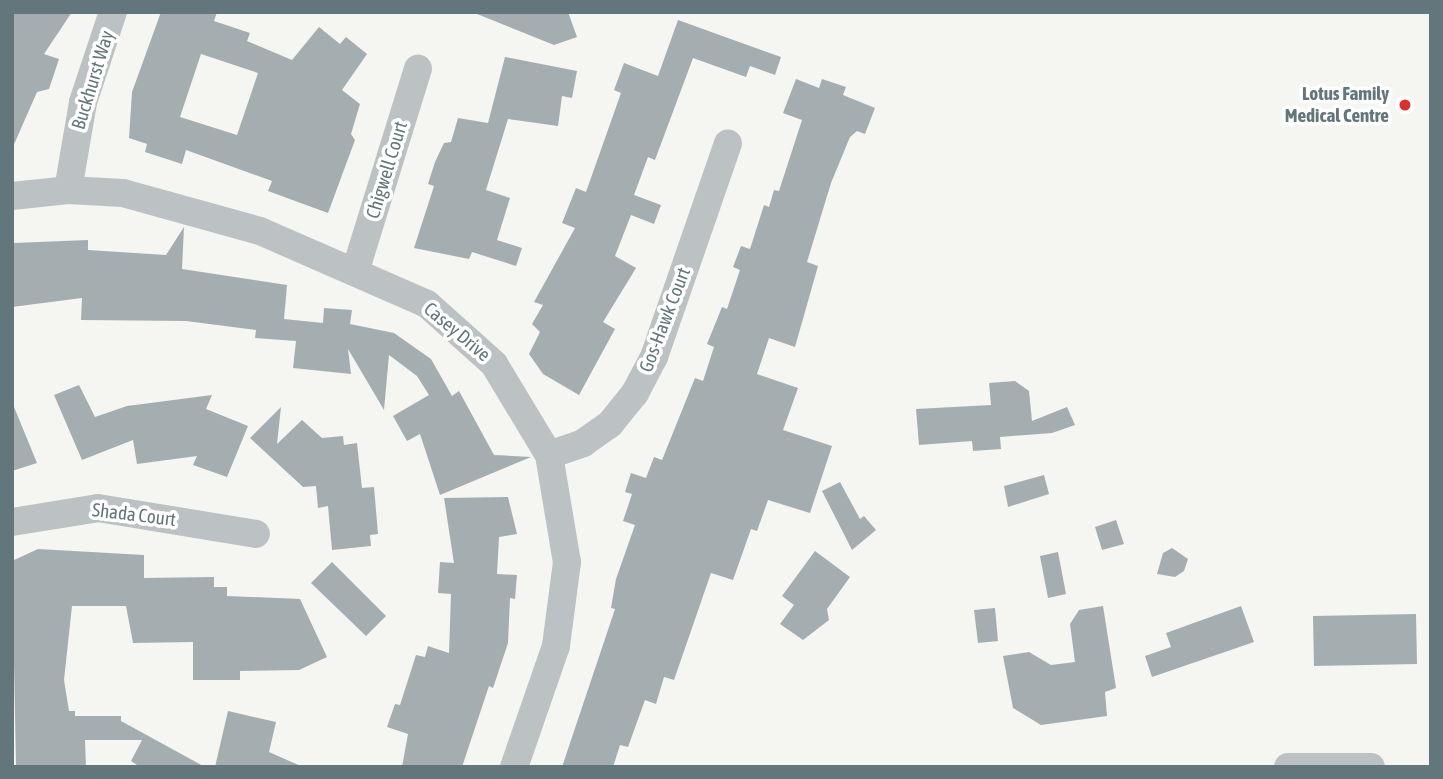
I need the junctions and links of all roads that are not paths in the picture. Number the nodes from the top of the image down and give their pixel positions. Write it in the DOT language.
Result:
graph roads {
  1 [pos="113,12"];
  2 [pos="418,69"];
  3 [pos="728,143"];
  4 [pos="68,190"];
  5 [pos="12,196"];
  6 [pos="355,272"];
  7 [pos="549,455"];
  8 [pos="12,522"];
  9 [pos="256,534"];
  10 [pos="514,767"];
  11 [pos="1288,767"];
  12 [pos="1371,767"];
  1 -- 4 [label="street, Buckhurst Way"];
  2 -- 6 [label="street, Chigwell Court"];
  3 -- 7 [label="street, Gos-Hawk Court"];
  4 -- 5 [label="street, Casey Drive"];
  4 -- 6 [label="street, Casey Drive"];
  6 -- 7 [label="street, Casey Drive"];
  7 -- 10 [label="street, Casey Drive"];
  8 -- 9 [label="street, Shada Court"];
  11 -- 12 [label="street"];
}
